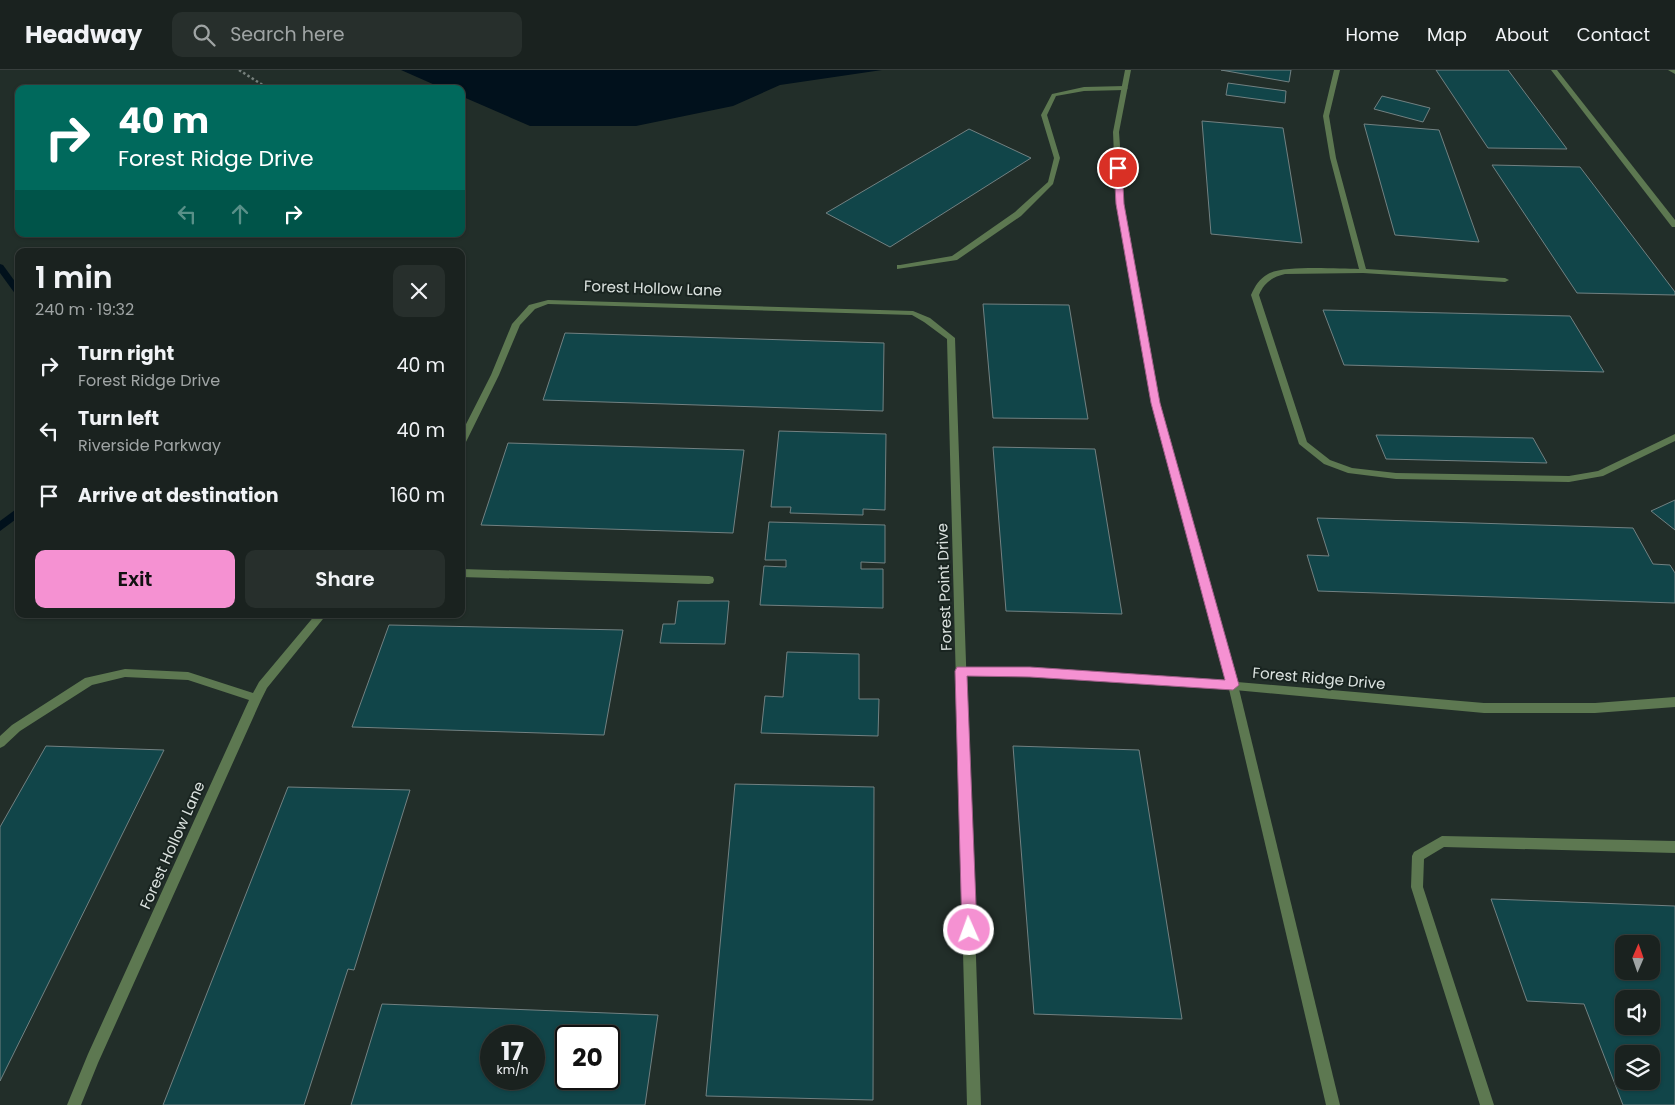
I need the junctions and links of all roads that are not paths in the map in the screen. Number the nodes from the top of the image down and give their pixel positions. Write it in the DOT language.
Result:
graph roads {
  1 [pos="1128,70"];
  2 [pos="1338,70"];
  3 [pos="1554,70"];
  4 [pos="1671,70"];
  5 [pos="1675,72"];
  6 [pos="1125,88"];
  7 [pos="1675,225"];
  8 [pos="900,267"];
  9 [pos="1363,271"];
  10 [pos="1505,280"];
  11 [pos="927,320"];
  12 [pos="465,436"];
  13 [pos="1675,437"];
  14 [pos="465,573"];
  15 [pos="709,580"];
  16 [pos="319,618"];
  17 [pos="961,671"];
  18 [pos="1233,685"];
  19 [pos="256,698"];
  20 [pos="1675,702"];
  21 [pos="0,743"];
  22 [pos="1675,847"];
  23 [pos="74,1105"];
  24 [pos="974,1105"];
  25 [pos="1333,1105"];
  26 [pos="1487,1105"];
  1 -- 6 [label="street"];
  2 -- 9 [label="street"];
  3 -- 7 [label="street"];
  4 -- 5 [label="street"];
  6 -- 8 [label="street"];
  6 -- 18 [label="street"];
  9 -- 10 [label="street"];
  9 -- 13 [label="street"];
  11 -- 12 [label="street, Forest Hollow Lane"];
  11 -- 17 [label="street, Forest Point Drive"];
  14 -- 15 [label="street"];
  16 -- 19 [label="street, Forest Hollow Lane"];
  17 -- 18 [label="street, Forest Ridge Drive"];
  17 -- 24 [label="street, Forest Point Drive"];
  18 -- 20 [label="street, Forest Ridge Drive"];
  18 -- 25 [label="street"];
  19 -- 21 [label="street"];
  19 -- 23 [label="street, Forest Hollow Lane"];
  22 -- 26 [label="street"];
}
